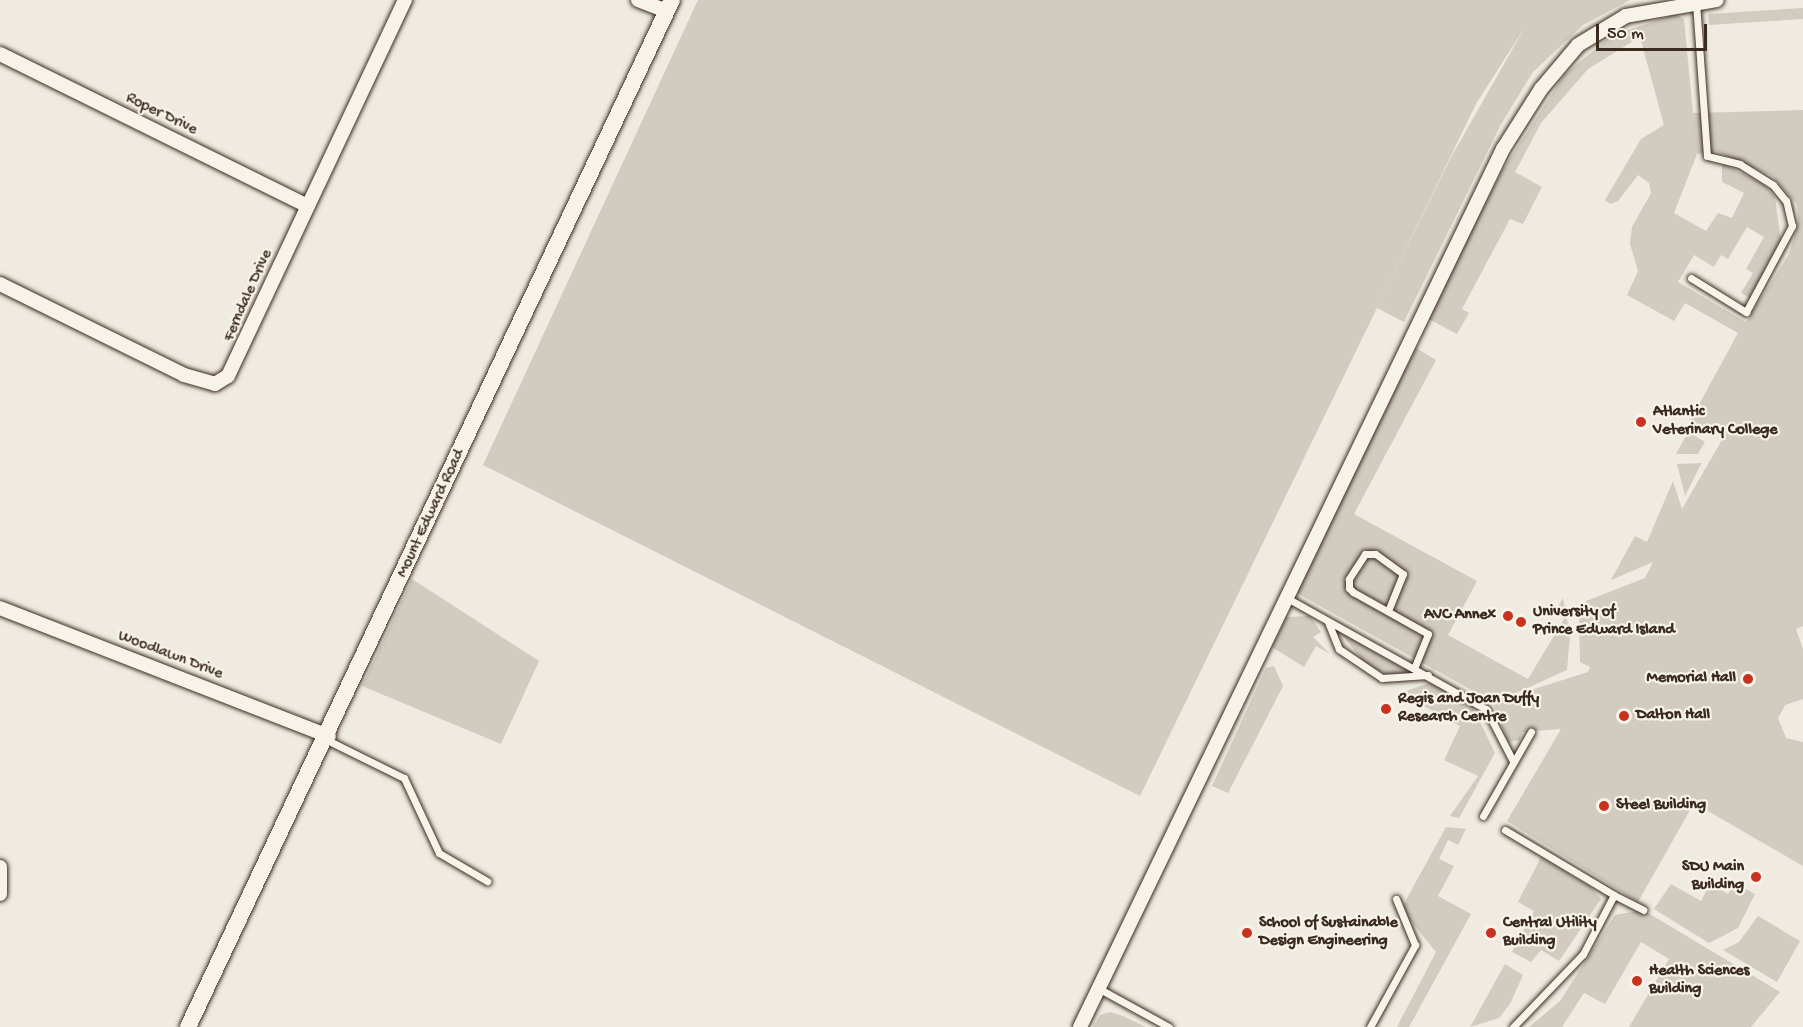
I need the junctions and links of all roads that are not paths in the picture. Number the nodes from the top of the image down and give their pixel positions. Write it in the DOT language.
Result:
graph roads {
  1 [pos="405,0"];
  2 [pos="639,0"];
  3 [pos="1718,0"];
  4 [pos="1696,2"];
  5 [pos="670,6"];
  6 [pos="0,54"];
  7 [pos="308,206"];
  8 [pos="1691,278"];
  9 [pos="0,284"];
  10 [pos="1284,597"];
  11 [pos="0,608"];
  12 [pos="1388,611"];
  13 [pos="1328,622"];
  14 [pos="1414,668"];
  15 [pos="1428,675"];
  16 [pos="1531,732"];
  17 [pos="328,738"];
  18 [pos="1513,761"];
  19 [pos="1483,816"];
  20 [pos="1505,830"];
  21 [pos="0,867"];
  22 [pos="487,881"];
  23 [pos="0,894"];
  24 [pos="1614,895"];
  25 [pos="1396,899"];
  26 [pos="1643,910"];
  27 [pos="1098,988"];
  28 [pos="188,1027"];
  29 [pos="1080,1027"];
  30 [pos="1168,1027"];
  31 [pos="1370,1027"];
  32 [pos="1513,1027"];
  1 -- 7 [label="street, Ferndale Drive"];
  2 -- 5 [label="street"];
  3 -- 4 [label="street"];
  4 -- 8 [label="lane"];
  4 -- 10 [label="street"];
  5 -- 17 [label="street, Mount Edward Road"];
  6 -- 7 [label="street, Roper Drive"];
  7 -- 9 [label="street, Ferndale Drive"];
  10 -- 13 [label="lane"];
  10 -- 27 [label="street"];
  11 -- 17 [label="street, Woodlawn Drive"];
  12 -- 12 [label="lane"];
  12 -- 14 [label="lane"];
  13 -- 14 [label="lane"];
  13 -- 15 [label="lane"];
  14 -- 15 [label="lane"];
  15 -- 18 [label="lane"];
  16 -- 18 [label="lane"];
  17 -- 22 [label="lane"];
  17 -- 28 [label="street, Mount Edward Road"];
  18 -- 19 [label="lane"];
  20 -- 24 [label="lane"];
  21 -- 23 [label="street"];
  24 -- 26 [label="lane"];
  24 -- 32 [label="lane"];
  25 -- 31 [label="lane"];
  27 -- 29 [label="street"];
  27 -- 30 [label="lane"];
}
